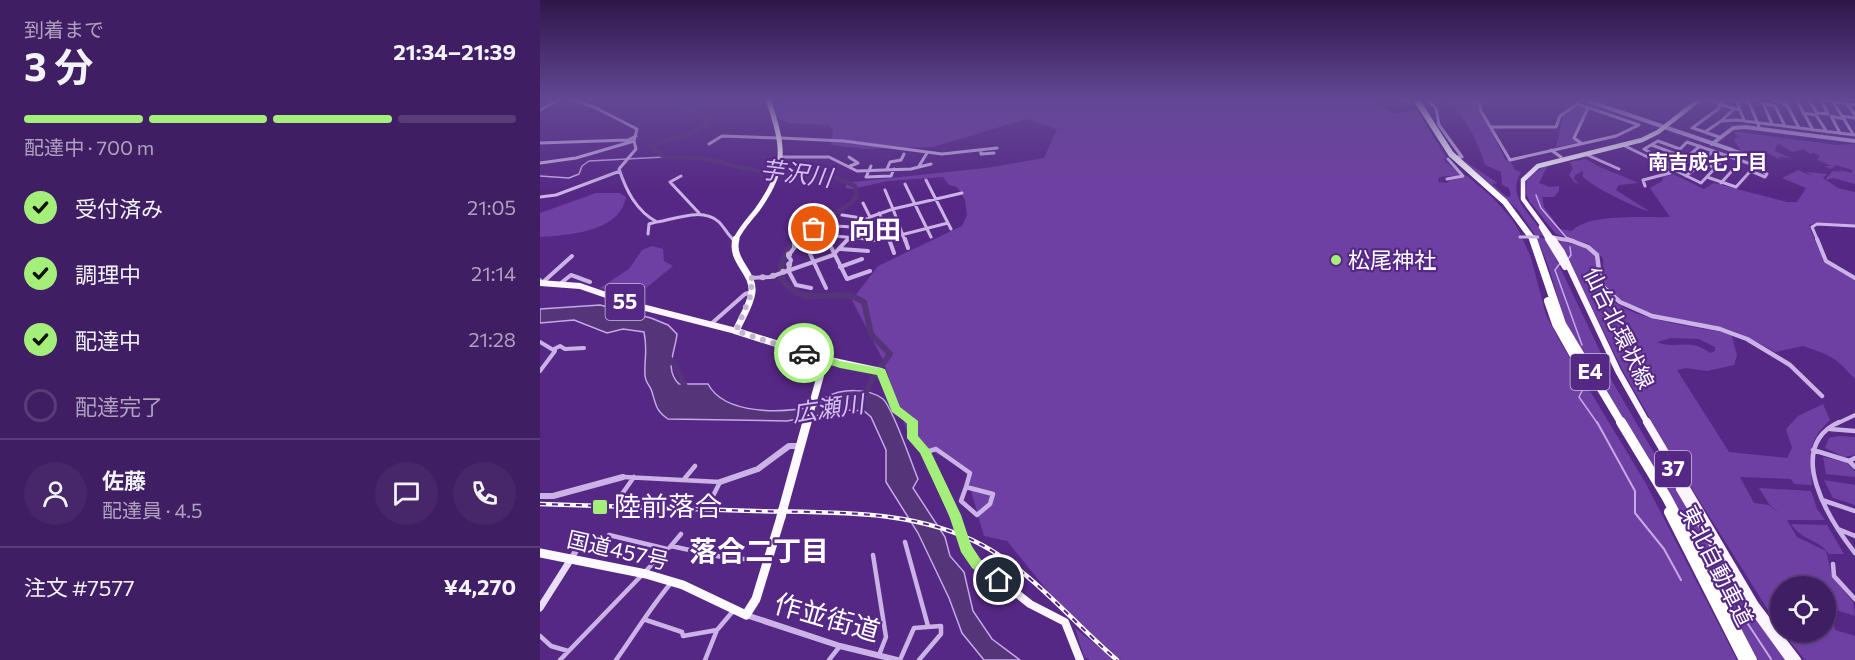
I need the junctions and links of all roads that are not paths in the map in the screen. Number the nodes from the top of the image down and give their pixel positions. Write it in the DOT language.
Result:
graph roads {
  1 [pos="638,130"];
  2 [pos="778,130"];
  3 [pos="1431,130"];
  4 [pos="1434,130"];
  5 [pos="1442,130"];
  6 [pos="1492,130"];
  7 [pos="1578,130"];
  8 [pos="1629,130"];
  9 [pos="1655,130"];
  10 [pos="1658,130"];
  11 [pos="1674,130"];
  12 [pos="1698,130"];
  13 [pos="1708,130"];
  14 [pos="1729,130"];
  15 [pos="1766,130"];
  16 [pos="1806,130"];
  17 [pos="1838,130"];
  18 [pos="1814,131"];
  19 [pos="1705,132"];
  20 [pos="1827,132"];
  21 [pos="1840,133"];
  22 [pos="1734,135"];
  23 [pos="1854,135"];
  24 [pos="636,136"];
  25 [pos="1719,137"];
  26 [pos="781,138"];
  27 [pos="634,141"];
  28 [pos="1855,141"];
  29 [pos="540,142"];
  30 [pos="1582,143"];
  31 [pos="1713,143"];
  32 [pos="709,144"];
  33 [pos="1652,145"];
  34 [pos="1625,146"];
  35 [pos="1700,146"];
  36 [pos="997,148"];
  37 [pos="981,150"];
  38 [pos="1551,150"];
  39 [pos="1732,150"];
  40 [pos="1713,151"];
  41 [pos="994,153"];
  42 [pos="904,154"];
  43 [pos="1585,154"];
  44 [pos="926,155"];
  45 [pos="1749,155"];
  46 [pos="1644,156"];
  47 [pos="1728,156"];
  48 [pos="783,157"];
  49 [pos="849,157"];
  50 [pos="932,157"];
  51 [pos="1561,157"];
  52 [pos="1457,158"];
  53 [pos="1448,159"];
  54 [pos="1741,160"];
  55 [pos="540,163"];
  56 [pos="931,164"];
  57 [pos="850,166"];
  58 [pos="1755,166"];
  59 [pos="919,167"];
  60 [pos="870,168"];
  61 [pos="1677,168"];
  62 [pos="1715,168"];
  63 [pos="887,169"];
  64 [pos="894,169"];
  65 [pos="1619,169"];
  66 [pos="620,171"];
  67 [pos="1673,171"];
  68 [pos="1751,171"];
  69 [pos="681,176"];
  70 [pos="1686,176"];
  71 [pos="1706,177"];
  72 [pos="1447,179"];
  73 [pos="926,180"];
  74 [pos="1722,183"];
  75 [pos="905,184"];
  76 [pos="1645,186"];
  77 [pos="885,190"];
  78 [pos="962,193"];
  79 [pos="540,197"];
  80 [pos="935,198"];
  81 [pos="862,203"];
  82 [pos="914,203"];
  83 [pos="893,209"];
  84 [pos="699,213"];
  85 [pos="879,213"];
  86 [pos="842,215"];
  87 [pos="869,218"];
  88 [pos="657,222"];
  89 [pos="948,223"];
  90 [pos="820,226"];
  91 [pos="1855,226"];
  92 [pos="860,229"];
  93 [pos="886,229"];
  94 [pos="927,229"];
  95 [pos="951,229"];
  96 [pos="648,234"];
  97 [pos="903,234"];
  98 [pos="824,235"];
  99 [pos="931,237"];
  100 [pos="1520,237"];
  101 [pos="1550,237"];
  102 [pos="802,238"];
  103 [pos="851,238"];
  104 [pos="876,240"];
  105 [pos="735,241"];
  106 [pos="908,248"];
  107 [pos="840,249"];
  108 [pos="867,251"];
  109 [pos="894,253"];
  110 [pos="833,255"];
  111 [pos="572,256"];
  112 [pos="862,259"];
  113 [pos="814,261"];
  114 [pos="1566,266"];
  115 [pos="840,267"];
  116 [pos="787,271"];
  117 [pos="870,271"];
  118 [pos="750,278"];
  119 [pos="1855,278"];
  120 [pos="541,282"];
  121 [pos="590,282"];
  122 [pos="561,283"];
  123 [pos="812,288"];
  124 [pos="826,288"];
  125 [pos="752,292"];
  126 [pos="710,325"];
  127 [pos="736,331"];
  128 [pos="540,342"];
  129 [pos="585,348"];
  130 [pos="554,349"];
  131 [pos="825,359"];
  132 [pos="540,371"];
  133 [pos="1822,396"];
  134 [pos="1855,415"];
  135 [pos="1830,429"];
  136 [pos="1855,431"];
  137 [pos="800,446"];
  138 [pos="1813,450"];
  139 [pos="925,452"];
  140 [pos="1855,458"];
  141 [pos="1849,461"];
  142 [pos="694,466"];
  143 [pos="1855,467"];
  144 [pos="635,476"];
  145 [pos="623,477"];
  146 [pos="684,479"];
  147 [pos="720,482"];
  148 [pos="966,487"];
  149 [pos="622,494"];
  150 [pos="540,496"];
  151 [pos="1821,500"];
  152 [pos="710,502"];
  153 [pos="1855,511"];
  154 [pos="1837,529"];
  155 [pos="681,534"];
  156 [pos="609,535"];
  157 [pos="1855,536"];
  158 [pos="904,542"];
  159 [pos="580,544"];
  160 [pos="669,548"];
  161 [pos="540,553"];
  162 [pos="1855,553"];
  163 [pos="873,555"];
  164 [pos="571,559"];
  165 [pos="756,559"];
  166 [pos="1833,564"];
  167 [pos="646,574"];
  168 [pos="673,582"];
  169 [pos="1855,600"];
  170 [pos="540,608"];
  171 [pos="734,610"];
  172 [pos="746,615"];
  173 [pos="645,620"];
  174 [pos="928,626"];
  175 [pos="717,630"];
  176 [pos="540,636"];
  177 [pos="840,646"];
  178 [pos="568,651"];
  179 [pos="879,655"];
  180 [pos="830,659"];
  181 [pos="560,660"];
  182 [pos="616,660"];
  183 [pos="705,660"];
  184 [pos="898,660"];
  185 [pos="920,660"];
  186 [pos="1080,660"];
  187 [pos="1744,660"];
  188 [pos="1752,660"];
  189 [pos="1790,660"];
  190 [pos="1797,660"];
  1 -- 24 [label="street"];
  2 -- 26 [label="highway"];
  3 -- 187 [label="highway, 東北自動車道 / E4"];
  4 -- 188 [label="highway, 東北自動車道 / E4"];
  5 -- 52 [label="street"];
  6 -- 38 [label="street"];
  7 -- 30 [label="street"];
  8 -- 30 [label="street"];
  9 -- 51 [label="main road, 仙台北環状線 / 37"];
  10 -- 34 [label="main road, 仙台北環状線 / 37"];
  11 -- 31 [label="street"];
  12 -- 19 [label="street"];
  13 -- 19 [label="street"];
  14 -- 22 [label="street"];
  14 -- 25 [label="street"];
  15 -- 28 [label="street"];
  16 -- 18 [label="street"];
  17 -- 21 [label="street"];
  18 -- 20 [label="street"];
  19 -- 25 [label="street"];
  20 -- 21 [label="street"];
  21 -- 23 [label="street"];
  24 -- 27 [label="street"];
  24 -- 29 [label="street"];
  25 -- 31 [label="street"];
  26 -- 32 [label="street"];
  26 -- 44 [label="street"];
  26 -- 48 [label="highway"];
  27 -- 55 [label="street"];
  27 -- 66 [label="street"];
  30 -- 38 [label="street"];
  31 -- 39 [label="street"];
  33 -- 35 [label="street"];
  33 -- 35 [label="street"];
  33 -- 61 [label="street"];
  34 -- 43 [label="main road, 仙台北環状線 / 37"];
  34 -- 46 [label="street"];
  35 -- 40 [label="street"];
  36 -- 37 [label="street"];
  37 -- 41 [label="street"];
  37 -- 44 [label="street"];
  38 -- 51 [label="street"];
  39 -- 45 [label="street"];
  39 -- 47 [label="street"];
  40 -- 47 [label="street"];
  40 -- 62 [label="street"];
  42 -- 63 [label="street"];
  43 -- 65 [label="street"];
  43 -- 101 [label="main road, 仙台北環状線 / 37"];
  44 -- 50 [label="street"];
  44 -- 59 [label="street"];
  46 -- 67 [label="street"];
  46 -- 76 [label="street"];
  47 -- 54 [label="street"];
  47 -- 62 [label="street"];
  48 -- 57 [label="street"];
  48 -- 105 [label="highway"];
  49 -- 57 [label="street"];
  51 -- 101 [label="main road, 仙台北環状線 / 37"];
  53 -- 72 [label="street"];
  54 -- 58 [label="street"];
  54 -- 74 [label="street"];
  56 -- 59 [label="street"];
  57 -- 60 [label="street"];
  58 -- 68 [label="street"];
  58 -- 68 [label="street"];
  59 -- 64 [label="street"];
  60 -- 63 [label="street"];
  60 -- 64 [label="street"];
  61 -- 67 [label="street"];
  61 -- 70 [label="street"];
  62 -- 71 [label="street"];
  63 -- 64 [label="street"];
  66 -- 79 [label="street"];
  66 -- 88 [label="street"];
  67 -- 70 [label="street"];
  68 -- 74 [label="street"];
  69 -- 84 [label="street"];
  70 -- 71 [label="street"];
  71 -- 74 [label="street"];
  73 -- 80 [label="street"];
  75 -- 82 [label="street"];
  77 -- 83 [label="street"];
  78 -- 80 [label="street"];
  80 -- 82 [label="street"];
  80 -- 89 [label="street"];
  81 -- 87 [label="street"];
  82 -- 83 [label="street"];
  82 -- 94 [label="street"];
  83 -- 85 [label="street"];
  83 -- 97 [label="street"];
  84 -- 88 [label="street"];
  84 -- 105 [label="street"];
  85 -- 87 [label="street"];
  85 -- 93 [label="street"];
  86 -- 87 [label="street"];
  87 -- 92 [label="street"];
  88 -- 96 [label="street"];
  89 -- 94 [label="street"];
  89 -- 95 [label="street"];
  90 -- 92 [label="street"];
  90 -- 98 [label="street"];
  90 -- 102 [label="street"];
  91 -- 119 [label="street"];
  92 -- 103 [label="street"];
  94 -- 97 [label="street"];
  94 -- 99 [label="street"];
  97 -- 106 [label="street"];
  97 -- 109 [label="street"];
  98 -- 103 [label="street"];
  98 -- 110 [label="street"];
  100 -- 101 [label="street, bridge"];
  101 -- 114 [label="main road, 仙台北環状線 / 37"];
  101 -- 133 [label="street"];
  102 -- 113 [label="street"];
  102 -- 116 [label="street"];
  103 -- 104 [label="street"];
  103 -- 107 [label="street"];
  105 -- 118 [label="highway"];
  107 -- 108 [label="street"];
  107 -- 110 [label="street"];
  110 -- 113 [label="street"];
  110 -- 115 [label="street"];
  111 -- 120 [label="street"];
  112 -- 115 [label="street"];
  113 -- 116 [label="street"];
  113 -- 124 [label="street"];
  114 -- 189 [label="main road, 仙台北環状線 / 37"];
  114 -- 190 [label="main road, 仙台北環状線 / 37"];
  115 -- 117 [label="street"];
  116 -- 118 [label="street"];
  116 -- 123 [label="street"];
  118 -- 125 [label="highway"];
  120 -- 122 [label="main road, 55"];
  121 -- 122 [label="street"];
  122 -- 126 [label="main road, 55"];
  125 -- 126 [label="street"];
  125 -- 127 [label="highway"];
  126 -- 127 [label="main road, 55"];
  127 -- 131 [label="highway"];
  128 -- 130 [label="street"];
  129 -- 130 [label="street"];
  130 -- 132 [label="street"];
  131 -- 137 [label="highway"];
  131 -- 139 [label="main road"];
  134 -- 135 [label="street"];
  135 -- 136 [label="street"];
  135 -- 138 [label="street"];
  137 -- 147 [label="street"];
  137 -- 172 [label="highway"];
  138 -- 141 [label="street"];
  138 -- 151 [label="street"];
  139 -- 148 [label="street"];
  139 -- 186 [label="main road"];
  140 -- 141 [label="street"];
  141 -- 143 [label="street"];
  142 -- 146 [label="street"];
  144 -- 145 [label="street"];
  144 -- 146 [label="street"];
  144 -- 149 [label="street"];
  145 -- 150 [label="street"];
  146 -- 147 [label="street"];
  147 -- 152 [label="street"];
  148 -- 148 [label="street"];
  151 -- 153 [label="street"];
  151 -- 154 [label="street"];
  154 -- 157 [label="street"];
  154 -- 162 [label="street"];
  155 -- 160 [label="street"];
  156 -- 160 [label="street"];
  158 -- 174 [label="street"];
  159 -- 164 [label="street"];
  160 -- 165 [label="street"];
  160 -- 167 [label="street"];
  161 -- 164 [label="highway, 国道457号"];
  163 -- 179 [label="street"];
  164 -- 167 [label="highway, 国道457号"];
  164 -- 170 [label="main road"];
  166 -- 169 [label="street"];
  167 -- 168 [label="highway, 国道457号"];
  167 -- 178 [label="street"];
  168 -- 171 [label="highway, 国道457号"];
  168 -- 173 [label="street"];
  171 -- 172 [label="highway, 国道457号"];
  171 -- 175 [label="street"];
  172 -- 177 [label="street, 作並街道"];
  173 -- 175 [label="street"];
  173 -- 182 [label="street"];
  174 -- 184 [label="street"];
  174 -- 185 [label="street"];
  175 -- 183 [label="street"];
  176 -- 178 [label="street"];
  177 -- 179 [label="street, 作並街道"];
  177 -- 180 [label="street"];
  178 -- 181 [label="street"];
  179 -- 184 [label="street, 作並街道"];
}
